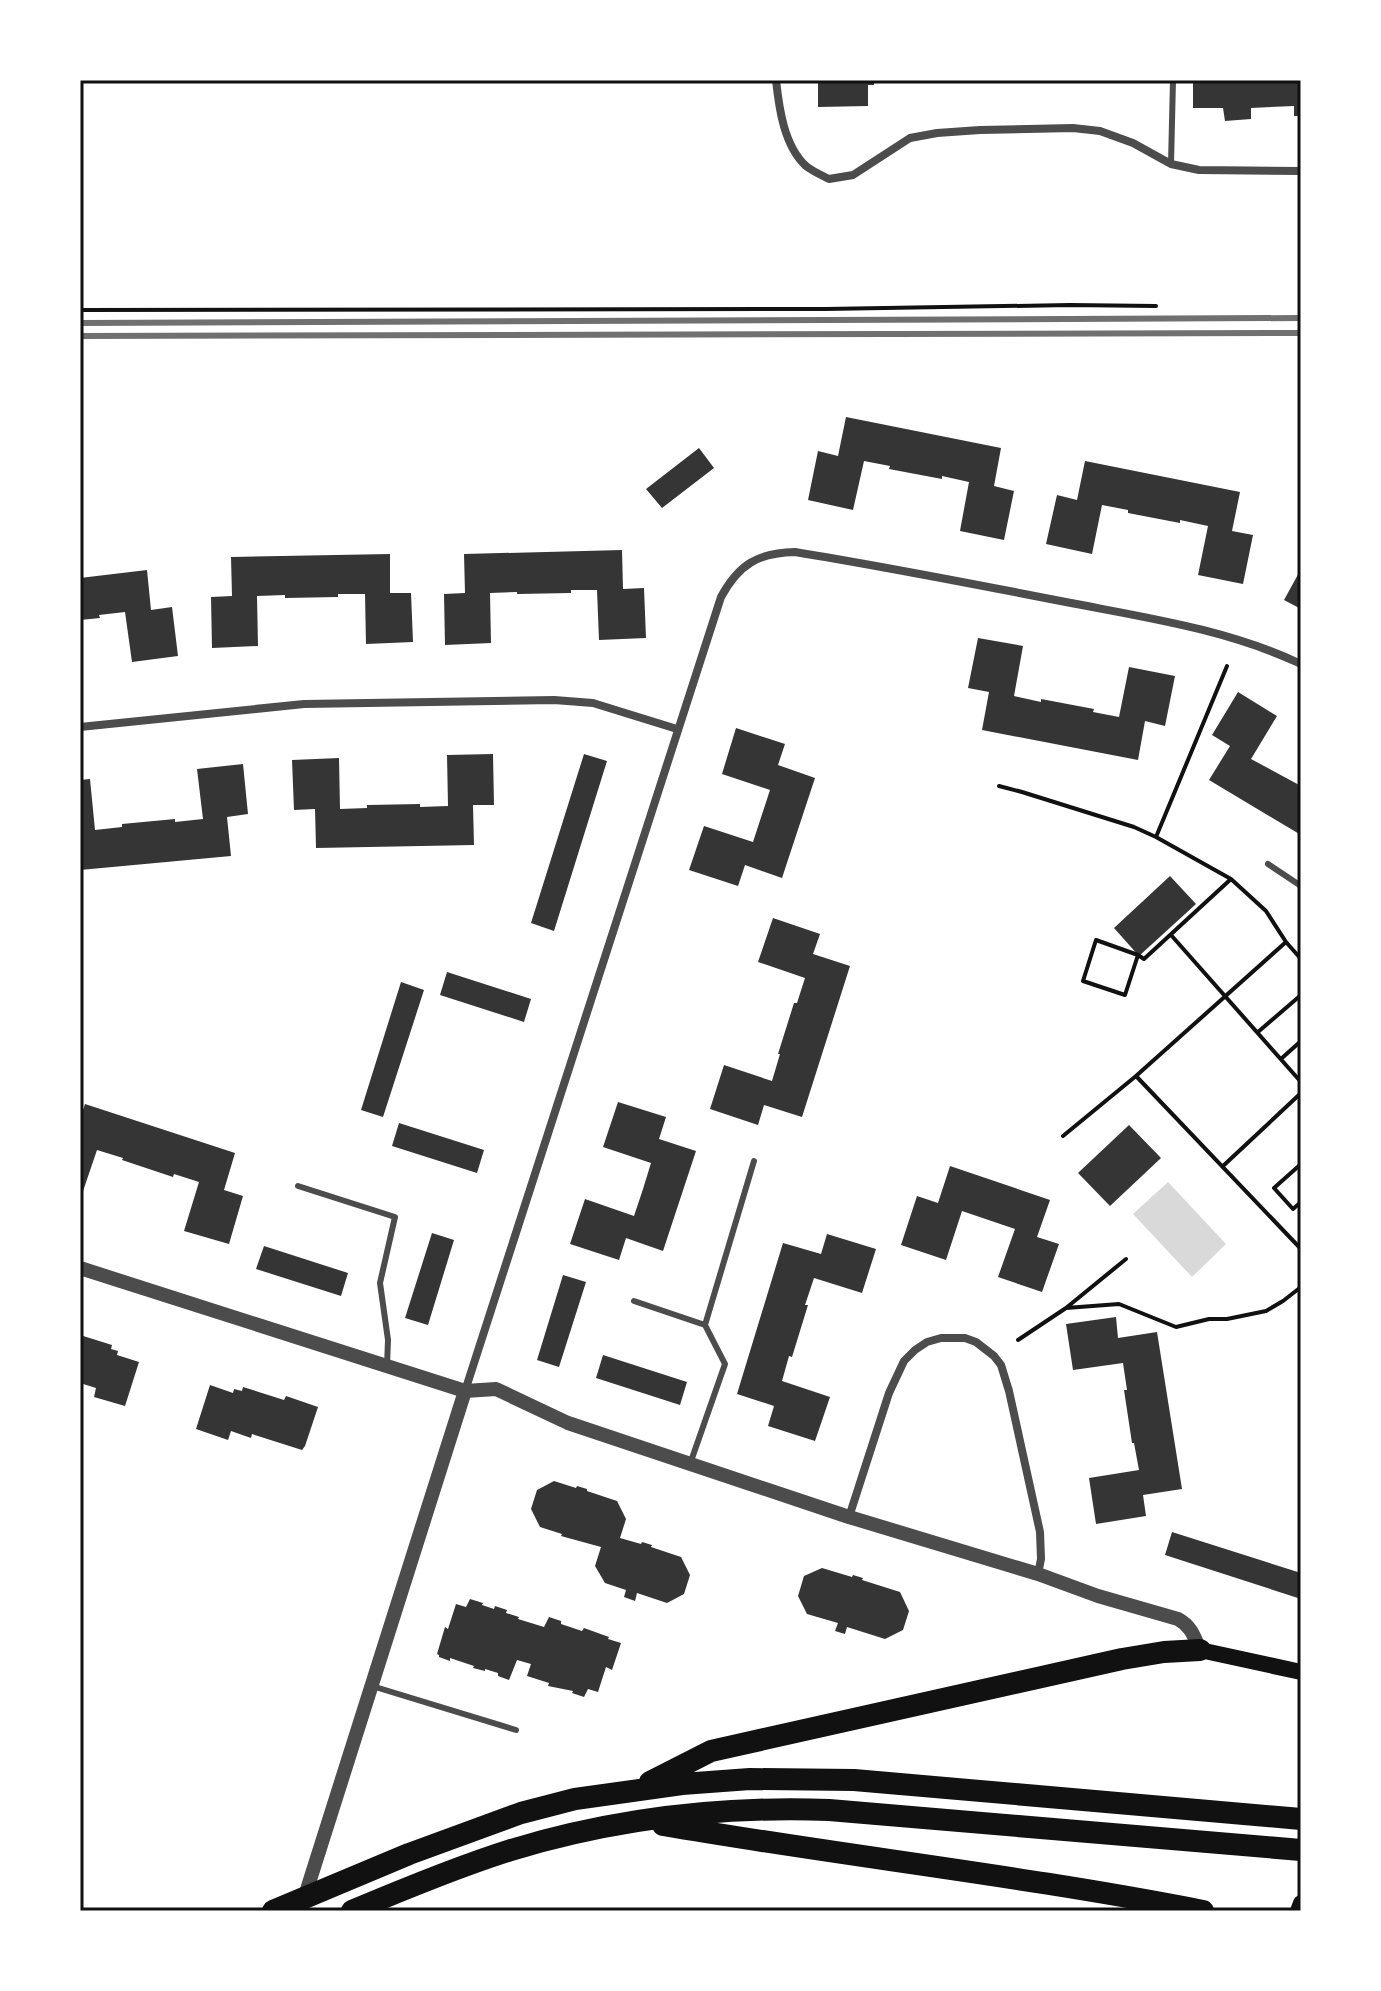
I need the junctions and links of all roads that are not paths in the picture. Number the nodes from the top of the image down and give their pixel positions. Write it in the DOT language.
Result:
graph roads {
  1 [pos="776,80"];
  2 [pos="1173,80"];
  3 [pos="1171,164"];
  4 [pos="1301,171"];
  5 [pos="1301,664"];
  6 [pos="80,727"];
  7 [pos="677,729"];
  8 [pos="1268,864"];
  9 [pos="1301,886"];
  10 [pos="754,1161"];
  11 [pos="298,1186"];
  12 [pos="80,1268"];
  13 [pos="634,1301"];
  14 [pos="705,1325"];
  15 [pos="387,1366"];
  16 [pos="465,1391"];
  17 [pos="690,1464"];
  18 [pos="849,1517"];
  19 [pos="1038,1574"];
  20 [pos="1200,1650"];
  21 [pos="1301,1672"];
  22 [pos="372,1686"];
  23 [pos="516,1730"];
  24 [pos="635,1790"];
  25 [pos="1295,1818"];
  26 [pos="643,1822"];
  27 [pos="1301,1850"];
  28 [pos="1301,1903"];
  29 [pos="273,1911"];
  30 [pos="300,1911"];
  31 [pos="352,1911"];
  32 [pos="1203,1911"];
  33 [pos="1298,1911"];
  1 -- 3 [label="street"];
  2 -- 3 [label="lane"];
  3 -- 4 [label="street"];
  5 -- 7 [label="street"];
  6 -- 7 [label="street"];
  7 -- 16 [label="street"];
  8 -- 9 [label="lane"];
  10 -- 14 [label="lane"];
  11 -- 15 [label="lane"];
  12 -- 15 [label="street"];
  13 -- 14 [label="lane"];
  14 -- 17 [label="lane"];
  15 -- 16 [label="street"];
  16 -- 17 [label="street"];
  16 -- 22 [label="street"];
  17 -- 18 [label="street"];
  18 -- 19 [label="street"];
  18 -- 19 [label="street"];
  19 -- 20 [label="street"];
  20 -- 21 [label="main road"];
  20 -- 24 [label="highway"];
  22 -- 23 [label="lane"];
  22 -- 30 [label="street"];
  24 -- 25 [label="highway"];
  24 -- 29 [label="highway"];
  26 -- 27 [label="highway"];
  26 -- 31 [label="highway"];
  26 -- 32 [label="highway"];
  28 -- 33 [label="main road"];
}
